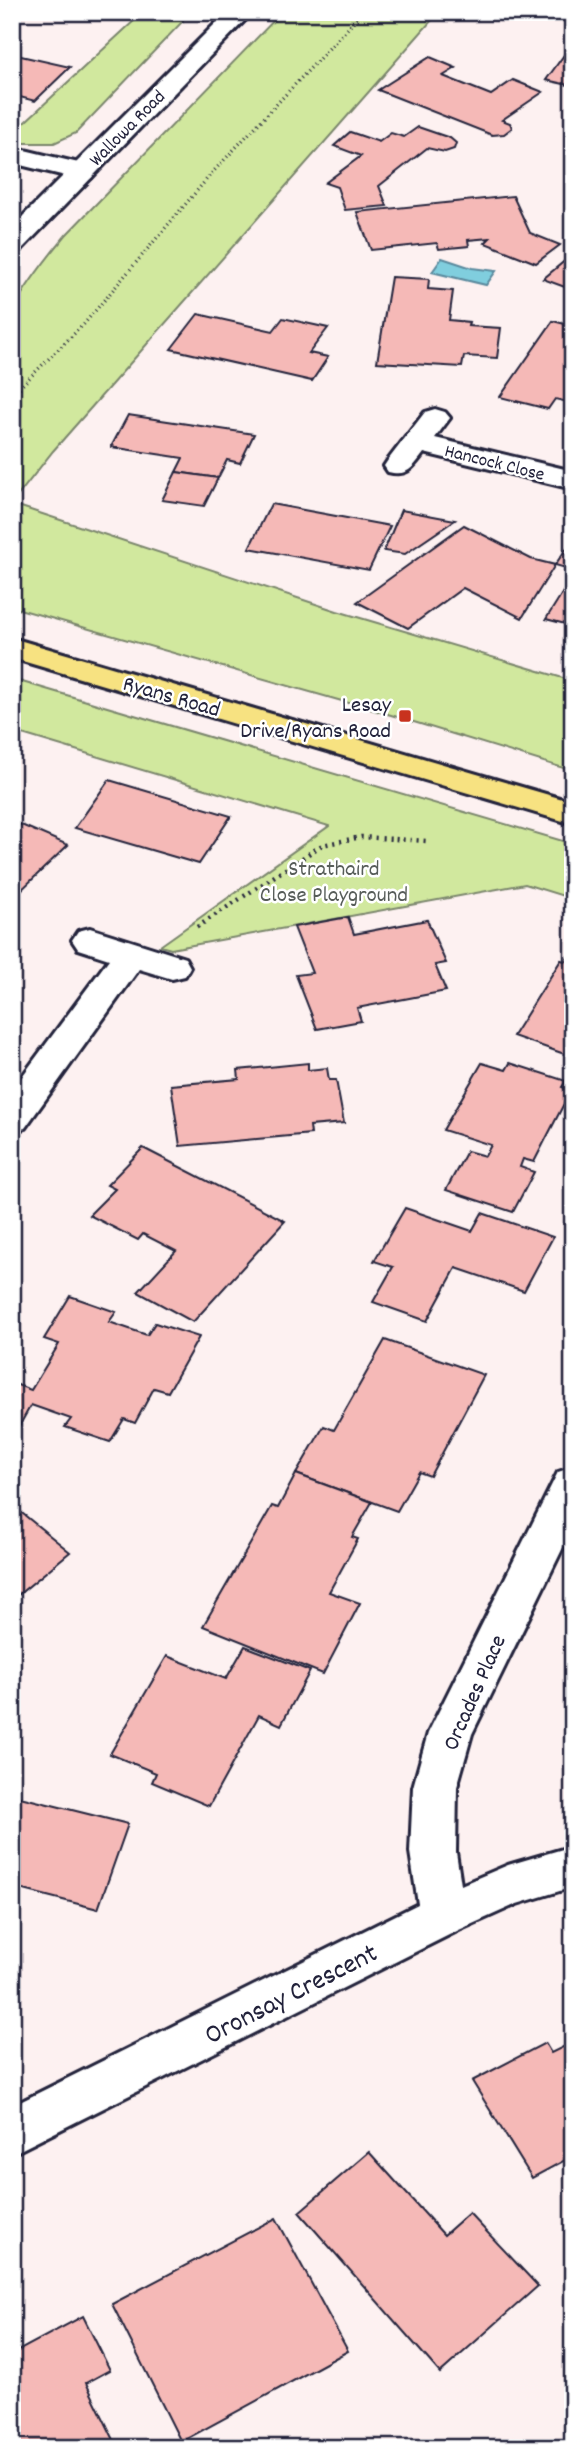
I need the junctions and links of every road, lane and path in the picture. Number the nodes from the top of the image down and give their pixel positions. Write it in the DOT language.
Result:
graph roads {
  1 [pos="241,12"];
  2 [pos="363,12"];
  3 [pos="12,155"];
  4 [pos="82,172"];
  5 [pos="12,243"];
  6 [pos="13,394"];
  7 [pos="435,418"];
  8 [pos="417,442"];
  9 [pos="399,466"];
  10 [pos="573,481"];
  11 [pos="12,648"];
  12 [pos="573,813"];
  13 [pos="427,841"];
  14 [pos="90,940"];
  15 [pos="151,960"];
  16 [pos="12,1118"];
  17 [pos="573,1484"];
  18 [pos="573,1866"];
  19 [pos="443,1915"];
  20 [pos="12,2132"];
  1 -- 4 [label="street, Wallowa Road"];
  2 -- 6 [label="path"];
  3 -- 4 [label="street"];
  4 -- 5 [label="street, Wallowa Road"];
  7 -- 8 [label="street, Hancock Close"];
  8 -- 9 [label="street, Hancock Close"];
  8 -- 10 [label="street, Hancock Close"];
  11 -- 12 [label="main road, Ryans Road"];
  13 -- 15 [label="path"];
  14 -- 15 [label="street"];
  15 -- 16 [label="street"];
  17 -- 19 [label="street, Orcades Place"];
  18 -- 19 [label="street, Oronsay Crescent"];
  19 -- 20 [label="street, Oronsay Crescent"];
}
